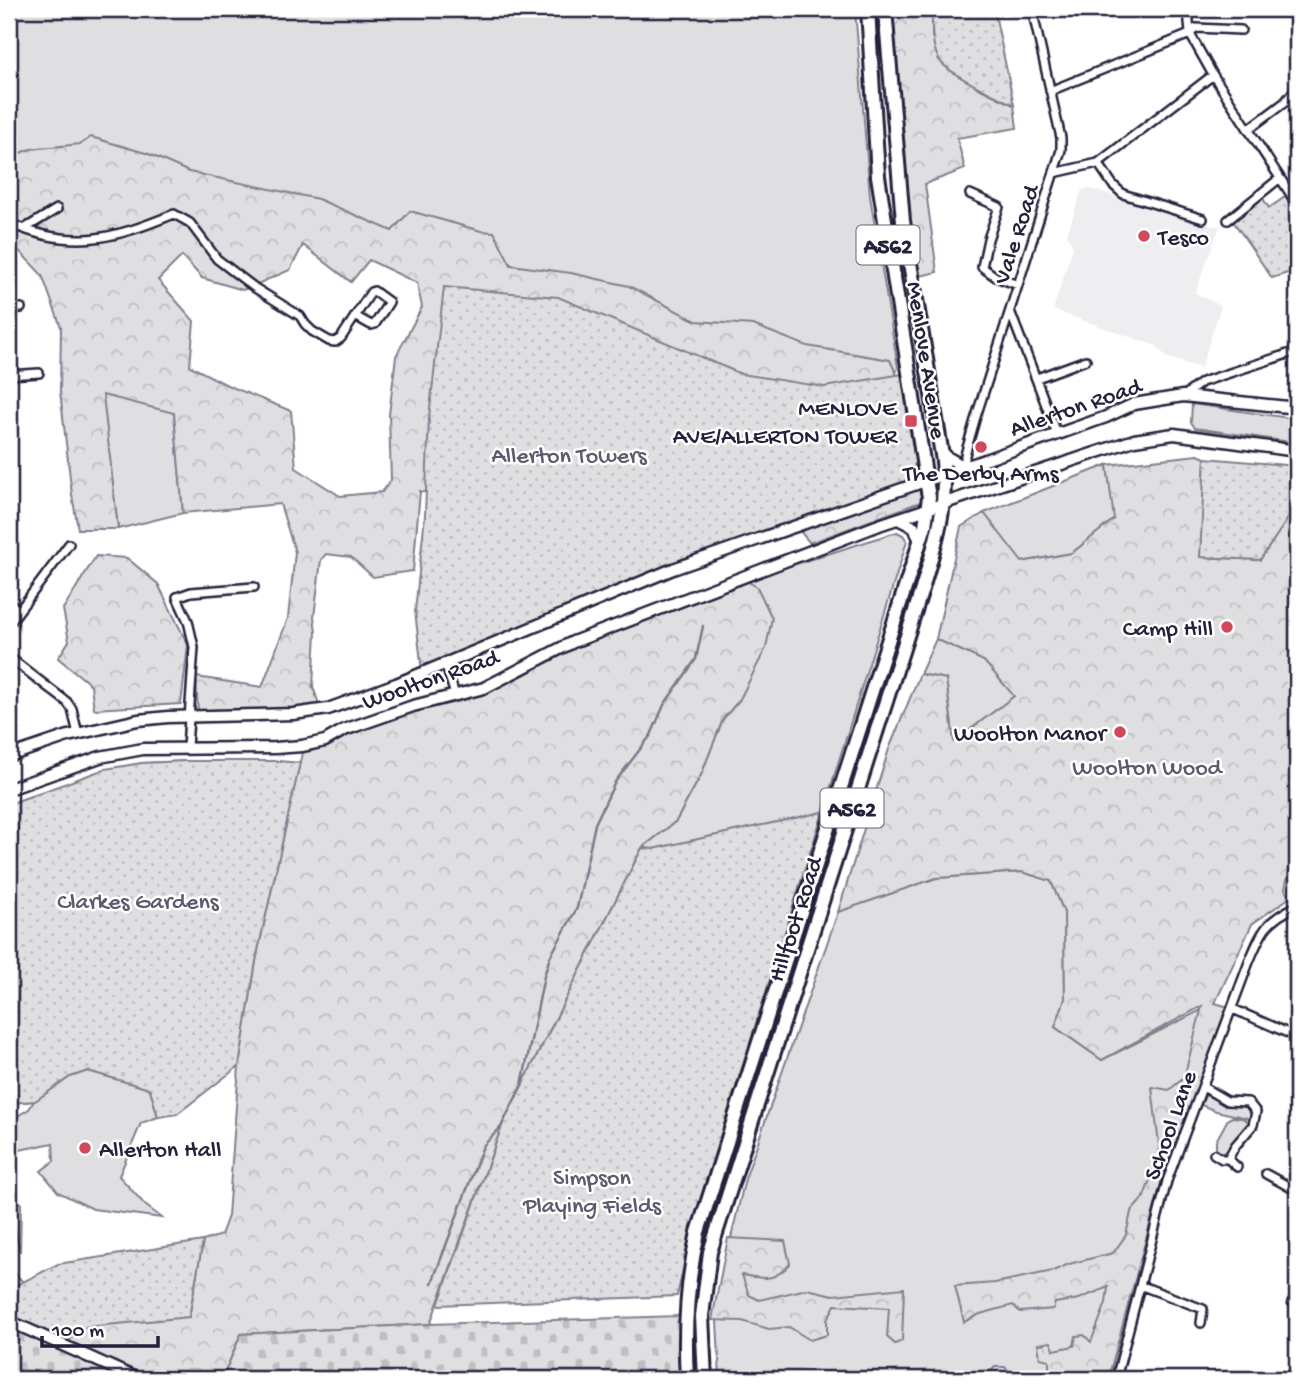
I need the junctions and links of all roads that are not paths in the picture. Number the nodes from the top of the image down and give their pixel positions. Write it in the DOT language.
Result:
graph roads {
  1 [pos="867,9"];
  2 [pos="884,9"];
  3 [pos="1032,9"];
  4 [pos="1188,9"];
  5 [pos="1241,30"];
  6 [pos="1190,34"];
  7 [pos="1213,75"];
  8 [pos="1297,87"];
  9 [pos="1050,91"];
  10 [pos="1249,129"];
  11 [pos="1098,163"];
  12 [pos="1054,173"];
  13 [pos="1280,178"];
  14 [pos="1294,193"];
  15 [pos="970,194"];
  16 [pos="1297,204"];
  17 [pos="57,209"];
  18 [pos="1203,219"];
  19 [pos="1228,220"];
  20 [pos="9,223"];
  21 [pos="24,229"];
  22 [pos="1018,285"];
  23 [pos="21,308"];
  24 [pos="9,309"];
  25 [pos="1010,311"];
  26 [pos="355,316"];
  27 [pos="1297,351"];
  28 [pos="1086,360"];
  29 [pos="39,373"];
  30 [pos="9,375"];
  31 [pos="1037,379"];
  32 [pos="1183,396"];
  33 [pos="1297,408"];
  34 [pos="1057,434"];
  35 [pos="942,450"];
  36 [pos="1297,451"];
  37 [pos="965,467"];
  38 [pos="944,474"];
  39 [pos="926,480"];
  40 [pos="944,502"];
  41 [pos="928,508"];
  42 [pos="898,519"];
  43 [pos="920,542"];
  44 [pos="69,544"];
  45 [pos="254,587"];
  46 [pos="9,602"];
  47 [pos="18,610"];
  48 [pos="9,624"];
  49 [pos="9,657"];
  50 [pos="445,663"];
  51 [pos="455,695"];
  52 [pos="188,717"];
  53 [pos="79,734"];
  54 [pos="187,747"];
  55 [pos="9,756"];
  56 [pos="9,789"];
  57 [pos="1297,906"];
  58 [pos="1233,1009"];
  59 [pos="1297,1037"];
  60 [pos="1203,1087"];
  61 [pos="1214,1154"];
  62 [pos="1228,1159"];
  63 [pos="1237,1167"];
  64 [pos="1266,1174"];
  65 [pos="1297,1191"];
  66 [pos="1142,1286"];
  67 [pos="686,1316"];
  68 [pos="702,1316"];
  69 [pos="9,1321"];
  70 [pos="1201,1323"];
  71 [pos="138,1379"];
  72 [pos="687,1379"];
  73 [pos="705,1379"];
  74 [pos="1116,1379"];
  1 -- 39 [label="highway, Menlove Avenue / A562"];
  2 -- 35 [label="highway, Menlove Avenue / A562"];
  3 -- 9 [label="street, Vale Road"];
  4 -- 6 [label="street"];
  5 -- 6 [label="street"];
  6 -- 7 [label="street"];
  6 -- 9 [label="street"];
  7 -- 10 [label="street"];
  7 -- 11 [label="street"];
  8 -- 10 [label="street"];
  9 -- 12 [label="street, Vale Road"];
  10 -- 13 [label="street"];
  11 -- 12 [label="street"];
  11 -- 18 [label="street"];
  12 -- 22 [label="street, Vale Road"];
  13 -- 14 [label="street"];
  13 -- 19 [label="street"];
  14 -- 16 [label="street"];
  15 -- 22 [label="street"];
  17 -- 21 [label="street"];
  20 -- 21 [label="street"];
  21 -- 26 [label="street"];
  22 -- 25 [label="street, Vale Road"];
  23 -- 24 [label="street"];
  25 -- 31 [label="street"];
  25 -- 37 [label="street, Vale Road"];
  26 -- 26 [label="street"];
  27 -- 32 [label="street, Allerton Road"];
  28 -- 31 [label="street"];
  29 -- 30 [label="street"];
  31 -- 34 [label="street"];
  32 -- 33 [label="main road"];
  32 -- 34 [label="main road, Allerton Road"];
  34 -- 37 [label="main road, Allerton Road"];
  35 -- 37 [label="main road"];
  35 -- 38 [label="highway, Menlove Avenue / A562"];
  36 -- 40 [label="main road, Allerton Road"];
  37 -- 38 [label="main road, Allerton Road"];
  38 -- 39 [label="main road, Woolton Road"];
  38 -- 40 [label="highway, Hillfoot Road / A562"];
  39 -- 41 [label="highway, Menlove Avenue / A562"];
  39 -- 50 [label="main road, Woolton Road"];
  40 -- 41 [label="main road, Allerton Road"];
  40 -- 68 [label="highway, Hillfoot Road / A562"];
  41 -- 42 [label="main road, Woolton Road"];
  41 -- 43 [label="highway, Hillfoot Road / A562"];
  42 -- 43 [label="main road"];
  42 -- 51 [label="main road, Woolton Road"];
  43 -- 67 [label="highway, Hillfoot Road / A562"];
  44 -- 47 [label="street"];
  45 -- 52 [label="street"];
  46 -- 47 [label="street"];
  47 -- 48 [label="street"];
  49 -- 53 [label="street"];
  50 -- 51 [label="street"];
  50 -- 52 [label="main road, Woolton Road"];
  51 -- 54 [label="main road, Woolton Road"];
  52 -- 53 [label="main road, Woolton Road"];
  52 -- 54 [label="street"];
  53 -- 55 [label="main road, Woolton Road"];
  54 -- 56 [label="main road, Woolton Road"];
  57 -- 58 [label="street, School Lane"];
  58 -- 59 [label="street"];
  58 -- 60 [label="street, School Lane"];
  60 -- 62 [label="street"];
  60 -- 66 [label="street, School Lane"];
  61 -- 62 [label="street"];
  62 -- 63 [label="street"];
  64 -- 65 [label="street"];
  66 -- 70 [label="street"];
  66 -- 74 [label="street, School Lane"];
  67 -- 68 [label="street"];
  67 -- 72 [label="highway, Hillfoot Road / A562"];
  68 -- 73 [label="highway, Hillfoot Road / A562"];
  69 -- 71 [label="main road"];
}
